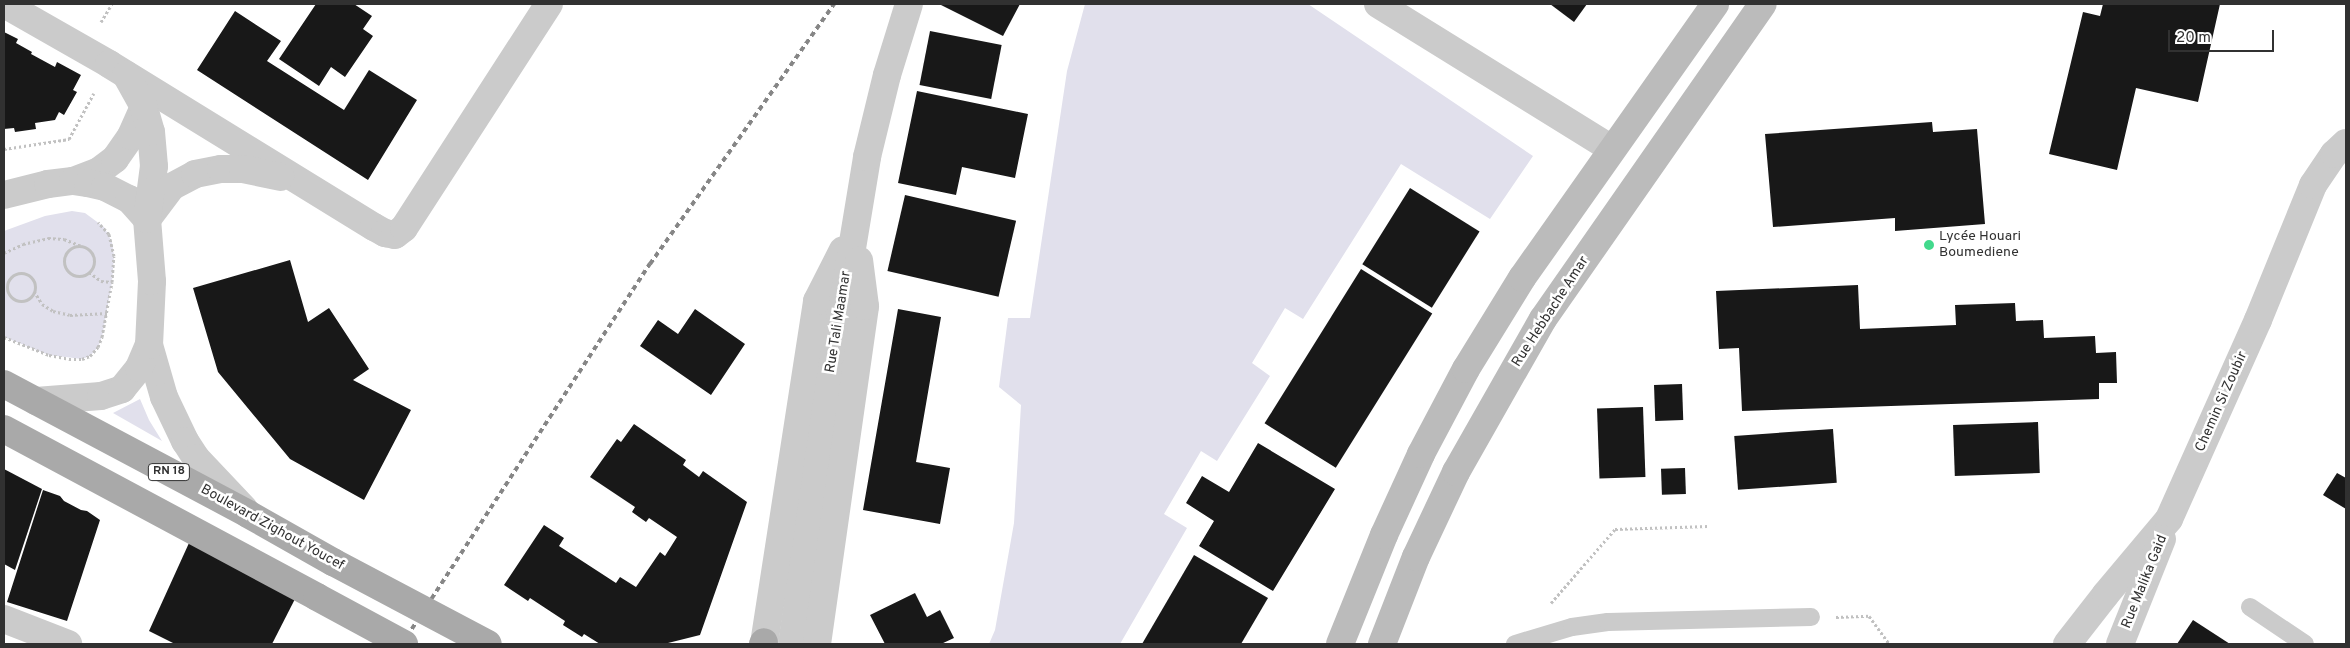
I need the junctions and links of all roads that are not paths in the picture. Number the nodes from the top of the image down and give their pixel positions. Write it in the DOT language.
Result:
graph roads {
  1 [pos="4,4"];
  2 [pos="549,4"];
  3 [pos="909,4"];
  4 [pos="1378,4"];
  5 [pos="1715,4"];
  6 [pos="1763,4"];
  7 [pos="117,69"];
  8 [pos="144,107"];
  9 [pos="2346,143"];
  10 [pos="1612,149"];
  11 [pos="74,181"];
  12 [pos="303,182"];
  13 [pos="4,195"];
  14 [pos="147,219"];
  15 [pos="854,226"];
  16 [pos="148,345"];
  17 [pos="4,384"];
  18 [pos="36,401"];
  19 [pos="4,429"];
  20 [pos="248,514"];
  21 [pos="2170,519"];
  22 [pos="2250,607"];
  23 [pos="1811,617"];
  24 [pos="4,619"];
  25 [pos="68,644"];
  26 [pos="404,644"];
  27 [pos="488,644"];
  28 [pos="763,644"];
  29 [pos="792,644"];
  30 [pos="817,644"];
  31 [pos="1340,644"];
  32 [pos="1382,644"];
  33 [pos="1515,644"];
  34 [pos="2067,644"];
  35 [pos="2120,644"];
  36 [pos="2305,644"];
  1 -- 7 [label="street"];
  2 -- 12 [label="street"];
  3 -- 15 [label="street, Rue Tali Maamar"];
  4 -- 10 [label="street"];
  5 -- 10 [label="main road"];
  6 -- 32 [label="main road, Rue Hebbache Amar"];
  7 -- 8 [label="street"];
  7 -- 12 [label="street"];
  8 -- 11 [label="street"];
  8 -- 14 [label="street"];
  9 -- 21 [label="street, Chemin Si Zoubir"];
  10 -- 31 [label="main road"];
  11 -- 13 [label="street"];
  11 -- 14 [label="street"];
  12 -- 14 [label="street"];
  14 -- 16 [label="street"];
  15 -- 28 [label="street"];
  15 -- 29 [label="street, Rue Tali Maamar"];
  15 -- 30 [label="street"];
  16 -- 18 [label="street"];
  16 -- 20 [label="street"];
  17 -- 18 [label="main road, Boulevard Zighout Youcef / RN 18"];
  18 -- 20 [label="main road, Boulevard Zighout Youcef / RN 18"];
  19 -- 26 [label="main road, bridge"];
  20 -- 27 [label="main road, Boulevard Zighout Youcef / RN 18, bridge"];
  21 -- 34 [label="street, Chemin Si Zoubir"];
  21 -- 35 [label="street, Rue Malika Gaid"];
  22 -- 36 [label="lane"];
  23 -- 33 [label="lane"];
  24 -- 25 [label="street"];
}
